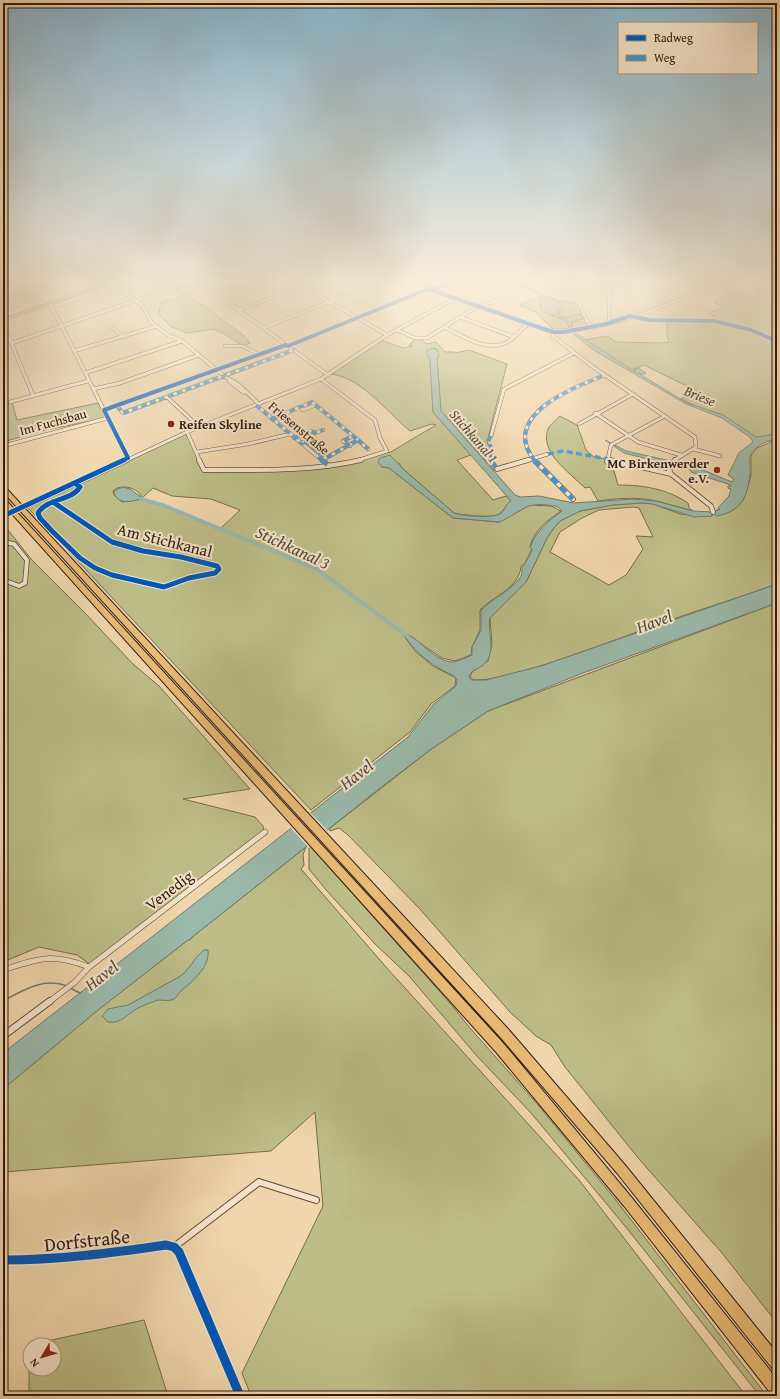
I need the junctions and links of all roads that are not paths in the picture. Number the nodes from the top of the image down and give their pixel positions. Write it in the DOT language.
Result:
graph roads {
  1 [pos="13,345"];
  2 [pos="71,345"];
  3 [pos="94,345"];
  4 [pos="169,345"];
  5 [pos="187,345"];
  6 [pos="287,345"];
  7 [pos="372,345"];
  8 [pos="565,345"];
  9 [pos="225,346"];
  10 [pos="294,350"];
  11 [pos="74,351"];
  12 [pos="574,352"];
  13 [pos="259,354"];
  14 [pos="198,355"];
  15 [pos="217,370"];
  16 [pos="85,373"];
  17 [pos="328,375"];
  18 [pos="605,375"];
  19 [pos="224,376"];
  20 [pos="322,379"];
  21 [pos="88,381"];
  22 [pos="229,381"];
  23 [pos="92,389"];
  24 [pos="633,394"];
  25 [pos="33,395"];
  26 [pos="247,395"];
  27 [pos="167,397"];
  28 [pos="10,402"];
  29 [pos="257,405"];
  30 [pos="117,406"];
  31 [pos="104,410"];
  32 [pos="595,413"];
  33 [pos="665,416"];
  34 [pos="108,418"];
  35 [pos="272,419"];
  36 [pos="578,424"];
  37 [pos="199,427"];
  38 [pos="323,430"];
  39 [pos="187,432"];
  40 [pos="290,434"];
  41 [pos="353,436"];
  42 [pos="491,436"];
  43 [pos="627,436"];
  44 [pos="294,438"];
  45 [pos="358,440"];
  46 [pos="300,442"];
  47 [pos="3,446"];
  48 [pos="350,446"];
  49 [pos="368,449"];
  50 [pos="693,450"];
  51 [pos="197,452"];
  52 [pos="548,454"];
  53 [pos="681,455"];
  54 [pos="720,456"];
  55 [pos="128,458"];
  56 [pos="533,458"];
  57 [pos="329,466"];
  58 [pos="497,469"];
  59 [pos="671,474"];
  60 [pos="76,483"];
  61 [pos="3,488"];
  62 [pos="573,499"];
  63 [pos="3,500"];
  64 [pos="53,502"];
  65 [pos="713,512"];
  66 [pos="3,516"];
  67 [pos="3,542"];
  68 [pos="3,580"];
  69 [pos="265,832"];
  70 [pos="325,845"];
  71 [pos="89,967"];
  72 [pos="3,970"];
  73 [pos="3,1036"];
  74 [pos="316,1200"];
  75 [pos="174,1247"];
  76 [pos="3,1260"];
  77 [pos="777,1364"];
  78 [pos="777,1390"];
  79 [pos="240,1396"];
  1 -- 25 [label="street"];
  2 -- 11 [label="street"];
  3 -- 11 [label="street"];
  4 -- 16 [label="street"];
  5 -- 14 [label="street, Friesenstraße"];
  6 -- 10 [label="street"];
  6 -- 13 [label="street"];
  7 -- 17 [label="street"];
  8 -- 12 [label="street"];
  9 -- 13 [label="street"];
  10 -- 17 [label="street"];
  10 -- 19 [label="street"];
  11 -- 16 [label="street"];
  12 -- 18 [label="street"];
  12 -- 42 [label="street"];
  13 -- 15 [label="street"];
  14 -- 15 [label="street, Friesenstraße"];
  14 -- 23 [label="street"];
  15 -- 19 [label="street, Friesenstraße"];
  15 -- 30 [label="street"];
  16 -- 21 [label="street"];
  17 -- 20 [label="street"];
  18 -- 24 [label="street"];
  18 -- 56 [label="street"];
  19 -- 26 [label="street, Friesenstraße"];
  19 -- 27 [label="street"];
  20 -- 29 [label="street"];
  20 -- 57 [label="street"];
  21 -- 23 [label="street"];
  21 -- 25 [label="street"];
  22 -- 26 [label="street, Friesenstraße"];
  23 -- 31 [label="street"];
  24 -- 32 [label="street"];
  24 -- 33 [label="street"];
  25 -- 28 [label="street"];
  26 -- 29 [label="street, Friesenstraße"];
  27 -- 30 [label="street"];
  27 -- 37 [label="street"];
  29 -- 35 [label="street, Friesenstraße"];
  29 -- 37 [label="street"];
  30 -- 31 [label="street"];
  31 -- 34 [label="street"];
  32 -- 36 [label="street"];
  32 -- 43 [label="street"];
  33 -- 43 [label="street"];
  33 -- 50 [label="street"];
  34 -- 47 [label="street, Im Fuchsbau"];
  34 -- 55 [label="street"];
  35 -- 40 [label="street, Friesenstraße"];
  35 -- 41 [label="street"];
  37 -- 39 [label="street"];
  38 -- 44 [label="street"];
  39 -- 51 [label="street"];
  39 -- 55 [label="street"];
  40 -- 44 [label="street, Friesenstraße"];
  40 -- 51 [label="street"];
  41 -- 45 [label="street"];
  41 -- 48 [label="street"];
  43 -- 53 [label="street"];
  43 -- 59 [label="street"];
  44 -- 46 [label="street, Friesenstraße"];
  45 -- 48 [label="street"];
  45 -- 49 [label="street"];
  46 -- 48 [label="street"];
  46 -- 57 [label="street, Friesenstraße"];
  50 -- 53 [label="street"];
  50 -- 54 [label="street"];
  51 -- 57 [label="street"];
  52 -- 56 [label="street"];
  53 -- 59 [label="street"];
  55 -- 60 [label="street"];
  56 -- 58 [label="street"];
  56 -- 62 [label="street"];
  59 -- 65 [label="street"];
  60 -- 64 [label="street, Am Stichkanal"];
  60 -- 66 [label="street, bridge"];
  61 -- 70 [label="highway"];
  63 -- 70 [label="highway"];
  64 -- 64 [label="street, Am Stichkanal"];
  67 -- 68 [label="street"];
  69 -- 71 [label="street, Venedig"];
  70 -- 77 [label="highway"];
  70 -- 78 [label="highway"];
  71 -- 72 [label="street"];
  71 -- 73 [label="street, Venedig"];
  74 -- 75 [label="street"];
  75 -- 76 [label="main road, Dorfstraße"];
  75 -- 79 [label="main road"];
}
